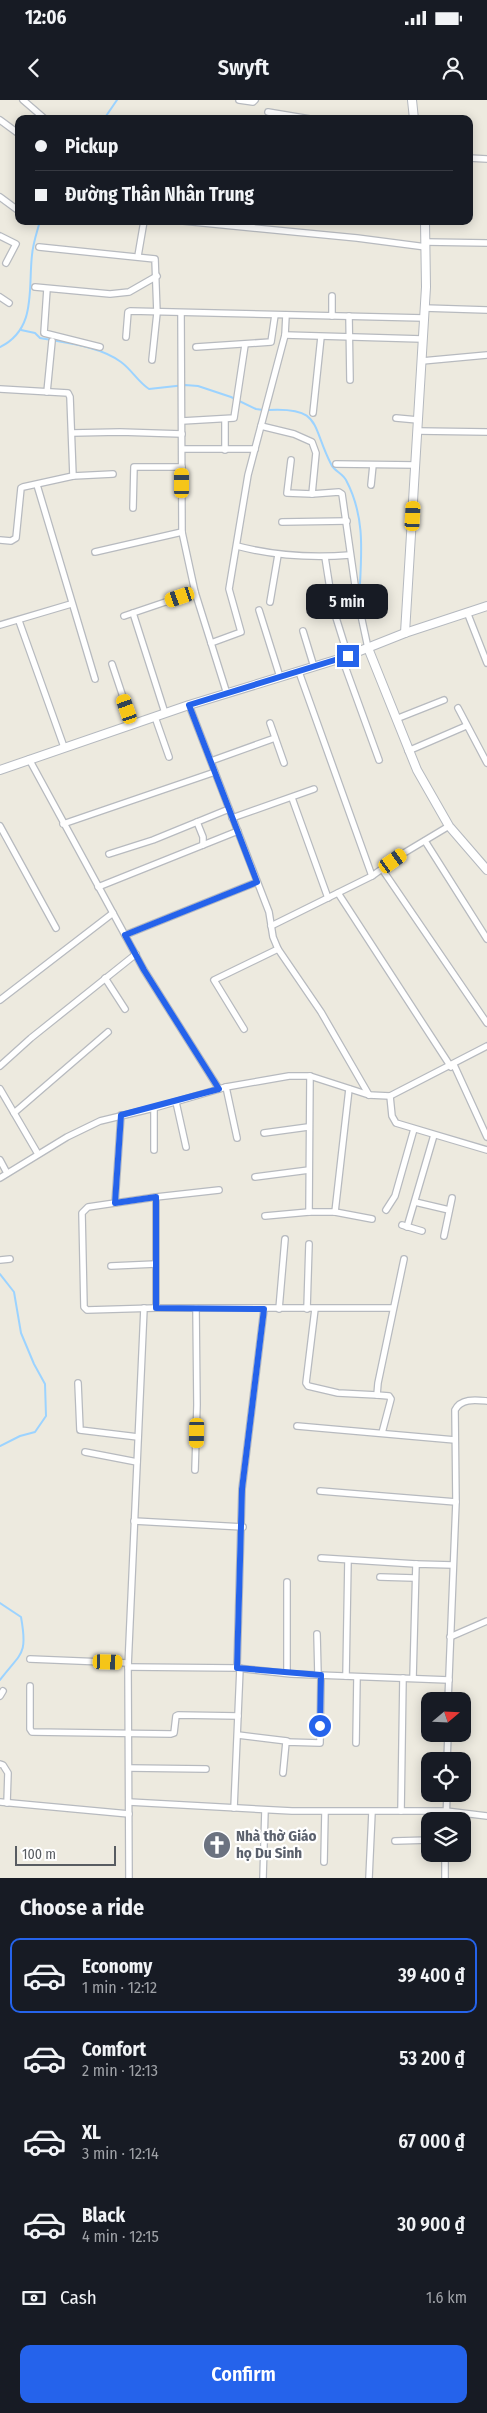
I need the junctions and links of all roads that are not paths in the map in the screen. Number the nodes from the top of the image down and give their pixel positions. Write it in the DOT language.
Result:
graph roads {
  1 [pos="23,100"];
  2 [pos="238,100"];
  3 [pos="255,100"];
  4 [pos="412,100"];
  5 [pos="268,112"];
  6 [pos="40,115"];
  7 [pos="286,115"];
  8 [pos="414,115"];
  9 [pos="0,120"];
  10 [pos="15,131"];
  11 [pos="473,158"];
  12 [pos="487,159"];
  13 [pos="0,197"];
  14 [pos="15,208"];
  15 [pos="143,225"];
  16 [pos="224,225"];
  17 [pos="425,225"];
  18 [pos="0,236"];
  19 [pos="487,243"];
  20 [pos="426,244"];
  21 [pos="39,247"];
  22 [pos="138,256"];
  23 [pos="6,263"];
  24 [pos="156,276"];
  25 [pos="35,287"];
  26 [pos="47,288"];
  27 [pos="332,296"];
  28 [pos="0,297"];
  29 [pos="9,303"];
  30 [pos="424,308"];
  31 [pos="487,310"];
  32 [pos="157,312"];
  33 [pos="181,313"];
  34 [pos="276,315"];
  35 [pos="286,315"];
  36 [pos="332,316"];
  37 [pos="349,316"];
  38 [pos="424,318"];
  39 [pos="284,335"];
  40 [pos="126,337"];
  41 [pos="321,337"];
  42 [pos="349,338"];
  43 [pos="422,339"];
  44 [pos="52,341"];
  45 [pos="245,345"];
  46 [pos="100,347"];
  47 [pos="196,347"];
  48 [pos="487,355"];
  49 [pos="152,360"];
  50 [pos="422,361"];
  51 [pos="350,380"];
  52 [pos="0,389"];
  53 [pos="47,392"];
  54 [pos="312,413"];
  55 [pos="396,418"];
  56 [pos="225,420"];
  57 [pos="418,420"];
  58 [pos="182,421"];
  59 [pos="261,426"];
  60 [pos="418,431"];
  61 [pos="487,432"];
  62 [pos="72,433"];
  63 [pos="182,434"];
  64 [pos="182,449"];
  65 [pos="255,449"];
  66 [pos="225,450"];
  67 [pos="292,460"];
  68 [pos="336,464"];
  69 [pos="373,464"];
  70 [pos="416,465"];
  71 [pos="182,467"];
  72 [pos="113,474"];
  73 [pos="73,476"];
  74 [pos="37,485"];
  75 [pos="371,485"];
  76 [pos="312,494"];
  77 [pos="133,508"];
  78 [pos="347,521"];
  79 [pos="282,522"];
  80 [pos="182,532"];
  81 [pos="0,540"];
  82 [pos="237,546"];
  83 [pos="95,552"];
  84 [pos="278,555"];
  85 [pos="350,555"];
  86 [pos="325,557"];
  87 [pos="195,592"];
  88 [pos="270,602"];
  89 [pos="71,604"];
  90 [pos="487,606"];
  91 [pos="259,610"];
  92 [pos="467,612"];
  93 [pos="133,613"];
  94 [pos="124,616"];
  95 [pos="19,621"];
  96 [pos="0,625"];
  97 [pos="303,631"];
  98 [pos="405,633"];
  99 [pos="211,643"];
  100 [pos="368,648"];
  101 [pos="345,657"];
  102 [pos="487,663"];
  103 [pos="112,664"];
  104 [pos="314,667"];
  105 [pos="299,672"];
  106 [pos="280,677"];
  107 [pos="95,679"];
  108 [pos="227,694"];
  109 [pos="444,700"];
  110 [pos="189,705"];
  111 [pos="458,708"];
  112 [pos="165,713"];
  113 [pos="155,716"];
  114 [pos="396,719"];
  115 [pos="270,723"];
  116 [pos="132,724"];
  117 [pos="466,726"];
  118 [pos="275,738"];
  119 [pos="64,747"];
  120 [pos="408,751"];
  121 [pos="169,757"];
  122 [pos="29,759"];
  123 [pos="379,760"];
  124 [pos="211,761"];
  125 [pos="284,763"];
  126 [pos="487,763"];
  127 [pos="0,770"];
  128 [pos="215,772"];
  129 [pos="314,789"];
  130 [pos="292,798"];
  131 [pos="229,809"];
  132 [pos="232,818"];
  133 [pos="197,822"];
  134 [pos="63,824"];
  135 [pos="0,826"];
  136 [pos="449,826"];
  137 [pos="238,831"];
  138 [pos="425,841"];
  139 [pos="203,844"];
  140 [pos="109,854"];
  141 [pos="382,869"];
  142 [pos="487,870"];
  143 [pos="372,876"];
  144 [pos="257,882"];
  145 [pos="98,887"];
  146 [pos="338,893"];
  147 [pos="328,898"];
  148 [pos="113,913"];
  149 [pos="271,926"];
  150 [pos="56,928"];
  151 [pos="125,935"];
  152 [pos="487,939"];
  153 [pos="278,948"];
  154 [pos="136,954"];
  155 [pos="105,978"];
  156 [pos="0,1000"];
  157 [pos="125,1009"];
  158 [pos="487,1023"];
  159 [pos="244,1029"];
  160 [pos="108,1032"];
  161 [pos="487,1046"];
  162 [pos="0,1066"];
  163 [pos="452,1066"];
  164 [pos="310,1076"];
  165 [pos="226,1087"];
  166 [pos="0,1089"];
  167 [pos="219,1089"];
  168 [pos="349,1089"];
  169 [pos="369,1095"];
  170 [pos="390,1096"];
  171 [pos="176,1102"];
  172 [pos="154,1108"];
  173 [pos="14,1113"];
  174 [pos="121,1115"];
  175 [pos="308,1127"];
  176 [pos="414,1129"];
  177 [pos="264,1133"];
  178 [pos="434,1134"];
  179 [pos="487,1137"];
  180 [pos="237,1138"];
  181 [pos="186,1146"];
  182 [pos="154,1150"];
  183 [pos="487,1150"];
  184 [pos="38,1154"];
  185 [pos="0,1160"];
  186 [pos="309,1170"];
  187 [pos="7,1174"];
  188 [pos="0,1178"];
  189 [pos="255,1178"];
  190 [pos="219,1190"];
  191 [pos="156,1197"];
  192 [pos="452,1198"];
  193 [pos="415,1202"];
  194 [pos="115,1203"];
  195 [pos="386,1210"];
  196 [pos="449,1210"];
  197 [pos="309,1212"];
  198 [pos="335,1212"];
  199 [pos="264,1216"];
  200 [pos="372,1219"];
  201 [pos="422,1231"];
  202 [pos="444,1236"];
  203 [pos="285,1239"];
  204 [pos="309,1244"];
  205 [pos="10,1258"];
  206 [pos="404,1259"];
  207 [pos="0,1260"];
  208 [pos="156,1264"];
  209 [pos="111,1266"];
  210 [pos="144,1308"];
  211 [pos="156,1308"];
  212 [pos="196,1308"];
  213 [pos="392,1308"];
  214 [pos="264,1309"];
  215 [pos="279,1309"];
  216 [pos="308,1309"];
  217 [pos="315,1309"];
  218 [pos="78,1383"];
  219 [pos="377,1395"];
  220 [pos="487,1401"];
  221 [pos="297,1426"];
  222 [pos="382,1433"];
  223 [pos="138,1437"];
  224 [pos="455,1440"];
  225 [pos="85,1452"];
  226 [pos="137,1462"];
  227 [pos="195,1470"];
  228 [pos="320,1491"];
  229 [pos="456,1502"];
  230 [pos="134,1521"];
  231 [pos="242,1527"];
  232 [pos="321,1558"];
  233 [pos="348,1560"];
  234 [pos="416,1564"];
  235 [pos="453,1566"];
  236 [pos="380,1577"];
  237 [pos="414,1578"];
  238 [pos="287,1582"];
  239 [pos="487,1621"];
  240 [pos="318,1634"];
  241 [pos="450,1636"];
  242 [pos="30,1659"];
  243 [pos="128,1665"];
  244 [pos="238,1668"];
  245 [pos="287,1673"];
  246 [pos="319,1675"];
  247 [pos="346,1676"];
  248 [pos="357,1677"];
  249 [pos="403,1678"];
  250 [pos="413,1678"];
  251 [pos="449,1680"];
  252 [pos="30,1686"];
  253 [pos="448,1692"];
  254 [pos="238,1716"];
  255 [pos="128,1732"];
  256 [pos="238,1735"];
  257 [pos="287,1741"];
  258 [pos="356,1743"];
  259 [pos="0,1764"];
  260 [pos="129,1768"];
  261 [pos="206,1769"];
  262 [pos="283,1774"];
  263 [pos="3,1802"];
  264 [pos="129,1802"];
  265 [pos="447,1802"];
  266 [pos="234,1808"];
  267 [pos="265,1810"];
  268 [pos="401,1811"];
  269 [pos="446,1811"];
  270 [pos="325,1812"];
  271 [pos="372,1812"];
  272 [pos="129,1814"];
  273 [pos="487,1816"];
  274 [pos="421,1840"];
  275 [pos="395,1841"];
  276 [pos="324,1862"];
  277 [pos="446,1862"];
  278 [pos="129,1878"];
  279 [pos="263,1878"];
  280 [pos="369,1878"];
  281 [pos="445,1878"];
  1 -- 6 [label="street"];
  2 -- 3 [label="street"];
  4 -- 8 [label="street"];
  5 -- 7 [label="street"];
  9 -- 10 [label="street"];
  11 -- 12 [label="street"];
  13 -- 14 [label="street"];
  15 -- 22 [label="street"];
  16 -- 20 [label="street"];
  17 -- 20 [label="street"];
  18 -- 23 [label="street"];
  19 -- 20 [label="street"];
  20 -- 30 [label="street"];
  21 -- 22 [label="street"];
  22 -- 24 [label="street"];
  24 -- 26 [label="street"];
  24 -- 32 [label="street"];
  25 -- 26 [label="street"];
  26 -- 46 [label="street"];
  27 -- 36 [label="street"];
  28 -- 29 [label="street"];
  30 -- 31 [label="street"];
  30 -- 38 [label="street"];
  32 -- 33 [label="street"];
  32 -- 40 [label="street"];
  32 -- 49 [label="street"];
  33 -- 34 [label="street"];
  33 -- 58 [label="street"];
  34 -- 35 [label="street"];
  34 -- 45 [label="street"];
  35 -- 36 [label="street"];
  35 -- 39 [label="street"];
  36 -- 37 [label="street"];
  37 -- 38 [label="street"];
  37 -- 42 [label="street"];
  38 -- 43 [label="street"];
  39 -- 41 [label="street"];
  39 -- 59 [label="street"];
  41 -- 42 [label="street"];
  41 -- 54 [label="street"];
  42 -- 43 [label="street"];
  42 -- 51 [label="street"];
  43 -- 50 [label="street"];
  44 -- 53 [label="street"];
  45 -- 47 [label="street"];
  45 -- 56 [label="street"];
  48 -- 50 [label="street"];
  50 -- 57 [label="street"];
  52 -- 53 [label="street"];
  53 -- 62 [label="street"];
  55 -- 57 [label="street"];
  56 -- 58 [label="street"];
  56 -- 66 [label="street"];
  57 -- 60 [label="street"];
  58 -- 63 [label="street"];
  59 -- 65 [label="street"];
  59 -- 76 [label="street"];
  60 -- 61 [label="street"];
  60 -- 70 [label="street"];
  62 -- 63 [label="street"];
  62 -- 73 [label="street"];
  63 -- 64 [label="street"];
  64 -- 66 [label="street"];
  64 -- 71 [label="street"];
  65 -- 66 [label="street"];
  65 -- 82 [label="street"];
  67 -- 76 [label="street"];
  68 -- 69 [label="street"];
  69 -- 70 [label="street"];
  69 -- 75 [label="street"];
  70 -- 98 [label="street"];
  71 -- 77 [label="street"];
  71 -- 80 [label="street"];
  72 -- 73 [label="street"];
  73 -- 74 [label="street"];
  74 -- 81 [label="street"];
  74 -- 89 [label="street"];
  76 -- 78 [label="street"];
  78 -- 79 [label="street"];
  78 -- 85 [label="street"];
  80 -- 83 [label="street"];
  80 -- 87 [label="street"];
  82 -- 84 [label="street"];
  82 -- 99 [label="street"];
  84 -- 86 [label="street"];
  84 -- 88 [label="street"];
  85 -- 86 [label="street"];
  85 -- 100 [label="street"];
  86 -- 101 [label="street"];
  87 -- 93 [label="street"];
  87 -- 99 [label="street"];
  89 -- 95 [label="street"];
  89 -- 107 [label="street"];
  90 -- 92 [label="street"];
  91 -- 106 [label="street"];
  92 -- 98 [label="street"];
  92 -- 102 [label="street"];
  93 -- 94 [label="street"];
  93 -- 112 [label="street"];
  95 -- 96 [label="street"];
  95 -- 119 [label="street"];
  97 -- 104 [label="street"];
  98 -- 100 [label="street"];
  99 -- 108 [label="street"];
  100 -- 101 [label="street"];
  100 -- 114 [label="street"];
  101 -- 104 [label="street"];
  101 -- 123 [label="street"];
  103 -- 116 [label="street"];
  104 -- 105 [label="street"];
  105 -- 106 [label="street"];
  105 -- 143 [label="street"];
  106 -- 108 [label="street"];
  108 -- 110 [label="street"];
  109 -- 114 [label="street"];
  110 -- 112 [label="street"];
  110 -- 124 [label="street"];
  111 -- 117 [label="street"];
  112 -- 113 [label="street"];
  113 -- 116 [label="street"];
  113 -- 121 [label="street"];
  114 -- 120 [label="street"];
  115 -- 118 [label="street"];
  116 -- 119 [label="street"];
  117 -- 120 [label="street"];
  117 -- 126 [label="street"];
  118 -- 124 [label="street"];
  118 -- 125 [label="street"];
  119 -- 122 [label="street"];
  120 -- 136 [label="street"];
  122 -- 127 [label="street"];
  122 -- 134 [label="street"];
  124 -- 128 [label="street"];
  128 -- 131 [label="street"];
  128 -- 134 [label="street"];
  129 -- 130 [label="street"];
  130 -- 132 [label="street"];
  130 -- 147 [label="street"];
  131 -- 132 [label="street"];
  131 -- 133 [label="street"];
  132 -- 137 [label="street"];
  133 -- 139 [label="street"];
  133 -- 140 [label="street"];
  134 -- 145 [label="street"];
  135 -- 150 [label="street"];
  136 -- 138 [label="street"];
  136 -- 142 [label="street"];
  137 -- 139 [label="street"];
  137 -- 144 [label="street"];
  138 -- 141 [label="street"];
  138 -- 152 [label="street"];
  139 -- 145 [label="street"];
  141 -- 143 [label="street"];
  141 -- 158 [label="street"];
  143 -- 146 [label="street"];
  144 -- 149 [label="street"];
  144 -- 151 [label="street"];
  145 -- 148 [label="street"];
  146 -- 147 [label="street"];
  146 -- 163 [label="street"];
  147 -- 149 [label="street"];
  148 -- 151 [label="street"];
  148 -- 156 [label="street"];
  149 -- 153 [label="street"];
  151 -- 154 [label="street"];
  153 -- 159 [label="street"];
  153 -- 169 [label="street"];
  154 -- 155 [label="street"];
  154 -- 167 [label="street"];
  155 -- 157 [label="street"];
  155 -- 162 [label="street"];
  160 -- 173 [label="street"];
  161 -- 163 [label="street"];
  163 -- 170 [label="street"];
  163 -- 179 [label="street"];
  164 -- 165 [label="street"];
  164 -- 168 [label="street"];
  164 -- 175 [label="street"];
  165 -- 167 [label="street"];
  165 -- 180 [label="street"];
  166 -- 173 [label="street"];
  167 -- 171 [label="street"];
  168 -- 169 [label="street"];
  168 -- 198 [label="street"];
  169 -- 170 [label="street"];
  170 -- 176 [label="street"];
  171 -- 172 [label="street"];
  171 -- 181 [label="street"];
  172 -- 174 [label="street"];
  172 -- 182 [label="street"];
  173 -- 184 [label="street"];
  174 -- 184 [label="street"];
  174 -- 194 [label="street"];
  175 -- 177 [label="street"];
  175 -- 186 [label="street"];
  176 -- 178 [label="street"];
  176 -- 195 [label="street"];
  178 -- 183 [label="street"];
  178 -- 193 [label="street"];
  184 -- 187 [label="street"];
  185 -- 187 [label="street"];
  186 -- 189 [label="street"];
  186 -- 197 [label="street"];
  187 -- 188 [label="street"];
  190 -- 191 [label="street"];
  191 -- 194 [label="street"];
  191 -- 208 [label="street"];
  192 -- 196 [label="street"];
  193 -- 196 [label="street"];
  193 -- 201 [label="street"];
  194 -- 210 [label="street"];
  196 -- 202 [label="street"];
  197 -- 198 [label="street"];
  197 -- 199 [label="street"];
  198 -- 200 [label="street"];
  203 -- 215 [label="street"];
  204 -- 216 [label="street"];
  205 -- 207 [label="street"];
  206 -- 213 [label="street"];
  208 -- 209 [label="street"];
  208 -- 211 [label="street"];
  210 -- 211 [label="street"];
  210 -- 223 [label="street"];
  211 -- 212 [label="street"];
  212 -- 214 [label="street"];
  212 -- 227 [label="street"];
  213 -- 217 [label="street"];
  213 -- 219 [label="street"];
  214 -- 215 [label="street"];
  214 -- 231 [label="street"];
  215 -- 216 [label="street"];
  216 -- 217 [label="street"];
  217 -- 219 [label="street"];
  218 -- 223 [label="street"];
  219 -- 222 [label="street"];
  220 -- 224 [label="street"];
  221 -- 222 [label="street"];
  222 -- 224 [label="street"];
  223 -- 226 [label="street"];
  224 -- 229 [label="street"];
  225 -- 226 [label="street"];
  226 -- 230 [label="street"];
  228 -- 229 [label="street"];
  229 -- 235 [label="street"];
  230 -- 231 [label="street"];
  230 -- 243 [label="street"];
  231 -- 244 [label="street"];
  232 -- 233 [label="street"];
  233 -- 234 [label="street"];
  233 -- 247 [label="street"];
  234 -- 235 [label="street"];
  234 -- 237 [label="street"];
  235 -- 241 [label="street"];
  236 -- 237 [label="street"];
  237 -- 250 [label="street"];
  238 -- 245 [label="street"];
  239 -- 241 [label="street"];
  240 -- 246 [label="street"];
  241 -- 251 [label="street"];
  242 -- 243 [label="street"];
  243 -- 244 [label="street"];
  243 -- 255 [label="street"];
  244 -- 245 [label="street"];
  244 -- 254 [label="street"];
  245 -- 246 [label="street"];
  246 -- 247 [label="street"];
  246 -- 257 [label="street"];
  247 -- 248 [label="street"];
  248 -- 249 [label="street"];
  248 -- 258 [label="street"];
  249 -- 250 [label="street"];
  249 -- 268 [label="street"];
  250 -- 251 [label="street"];
  251 -- 253 [label="street"];
  252 -- 255 [label="street"];
  254 -- 255 [label="street"];
  254 -- 256 [label="street"];
  255 -- 260 [label="street"];
  256 -- 257 [label="street"];
  256 -- 266 [label="street"];
  257 -- 262 [label="street"];
  259 -- 263 [label="street"];
  260 -- 261 [label="street"];
  260 -- 264 [label="street"];
  263 -- 272 [label="street"];
  264 -- 266 [label="street"];
  264 -- 272 [label="street"];
  265 -- 269 [label="street"];
  266 -- 267 [label="street"];
  267 -- 270 [label="street"];
  267 -- 279 [label="street"];
  268 -- 269 [label="street"];
  268 -- 271 [label="street"];
  269 -- 273 [label="street"];
  270 -- 271 [label="street"];
  270 -- 276 [label="street"];
  271 -- 280 [label="street"];
  272 -- 278 [label="street"];
  274 -- 275 [label="street"];
  277 -- 281 [label="street"];
}
